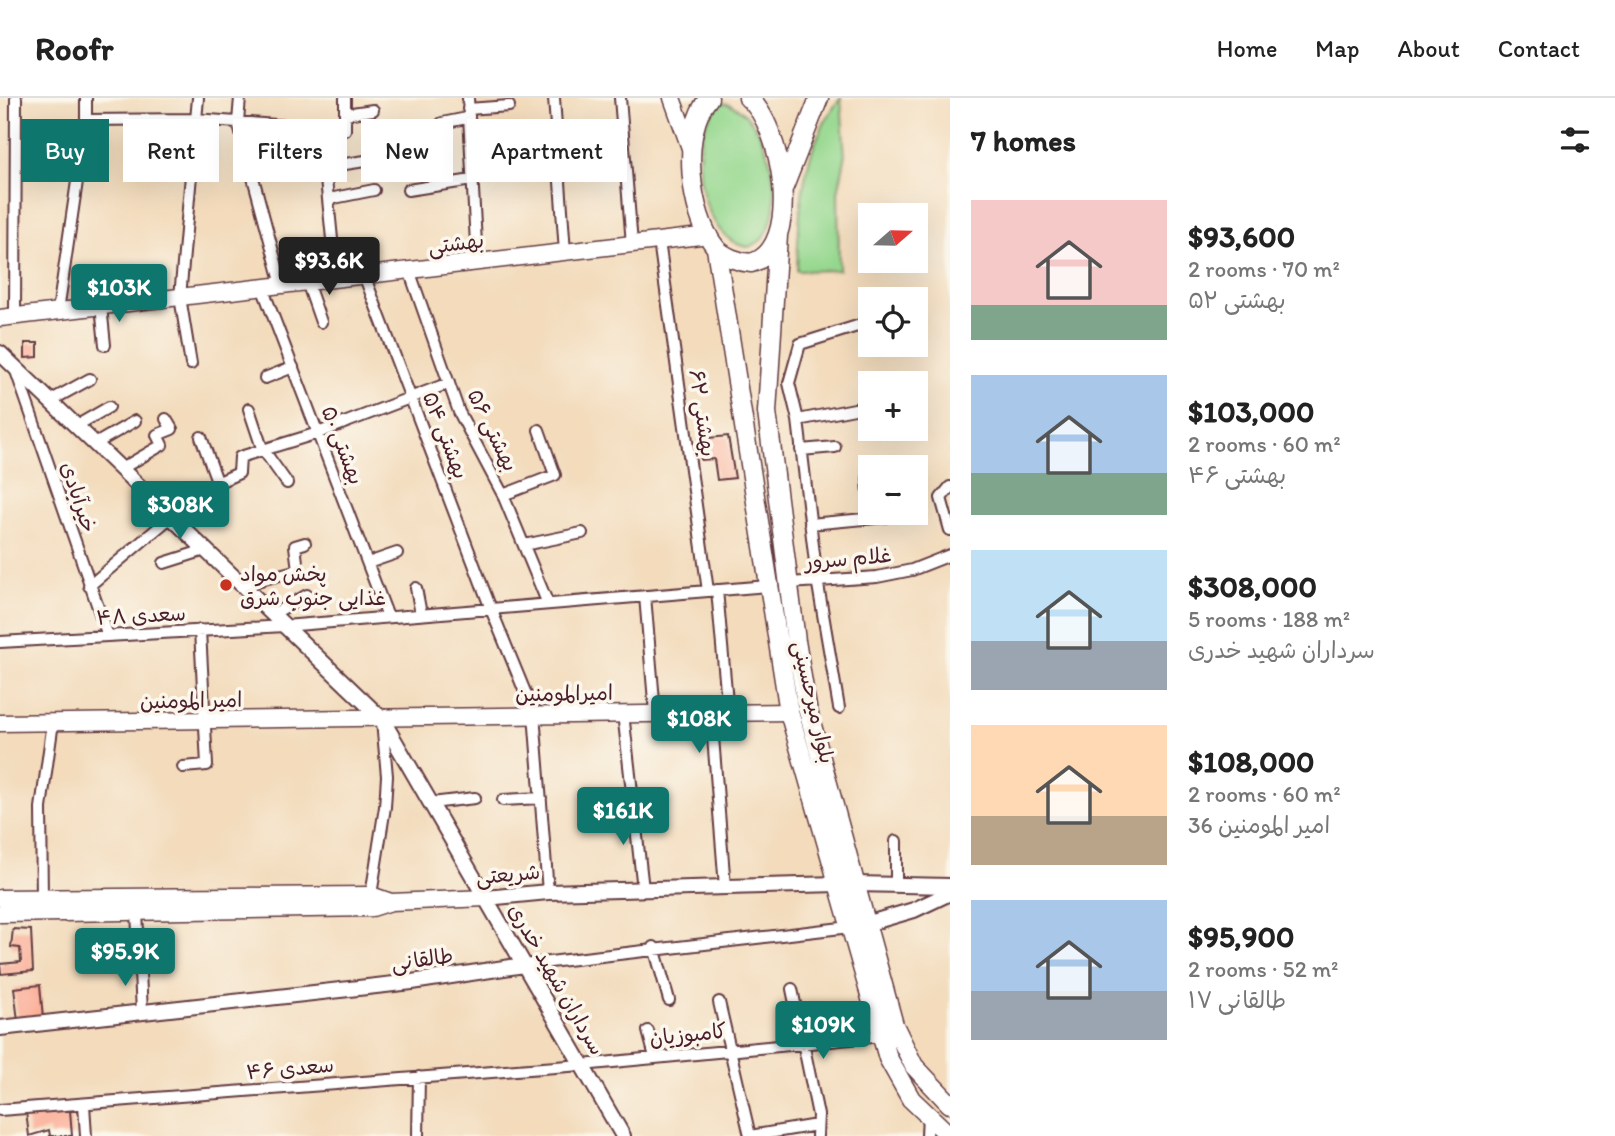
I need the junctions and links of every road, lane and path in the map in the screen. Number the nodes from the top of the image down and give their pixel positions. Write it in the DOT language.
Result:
graph roads {
  1 [pos="16,98"];
  2 [pos="86,98"];
  3 [pos="198,98"];
  4 [pos="240,98"];
  5 [pos="345,98"];
  6 [pos="554,98"];
  7 [pos="620,98"];
  8 [pos="672,98"];
  9 [pos="709,98"];
  10 [pos="748,98"];
  11 [pos="819,98"];
  12 [pos="509,106"];
  13 [pos="468,108"];
  14 [pos="373,110"];
  15 [pos="345,114"];
  16 [pos="196,118"];
  17 [pos="86,119"];
  18 [pos="238,119"];
  19 [pos="345,119"];
  20 [pos="449,119"];
  21 [pos="109,120"];
  22 [pos="233,122"];
  23 [pos="690,148"];
  24 [pos="467,181"];
  25 [pos="76,182"];
  26 [pos="254,182"];
  27 [pos="327,182"];
  28 [pos="472,182"];
  29 [pos="374,190"];
  30 [pos="408,190"];
  31 [pos="783,190"];
  32 [pos="329,199"];
  33 [pos="778,235"];
  34 [pos="659,241"];
  35 [pos="713,242"];
  36 [pos="632,244"];
  37 [pos="565,252"];
  38 [pos="477,262"];
  39 [pos="409,270"];
  40 [pos="364,275"];
  41 [pos="336,279"];
  42 [pos="307,282"];
  43 [pos="282,285"];
  44 [pos="262,287"];
  45 [pos="180,297"];
  46 [pos="101,306"];
  47 [pos="58,311"];
  48 [pos="7,317"];
  49 [pos="321,322"];
  50 [pos="858,326"];
  51 [pos="105,345"];
  52 [pos="0,354"];
  53 [pos="191,364"];
  54 [pos="293,367"];
  55 [pos="16,369"];
  56 [pos="265,378"];
  57 [pos="90,379"];
  58 [pos="449,383"];
  59 [pos="412,399"];
  60 [pos="50,401"];
  61 [pos="109,407"];
  62 [pos="858,408"];
  63 [pos="248,409"];
  64 [pos="166,419"];
  65 [pos="798,419"];
  66 [pos="135,421"];
  67 [pos="76,426"];
  68 [pos="539,430"];
  69 [pos="318,433"];
  70 [pos="201,437"];
  71 [pos="95,444"];
  72 [pos="835,447"];
  73 [pos="262,448"];
  74 [pos="801,450"];
  75 [pos="121,469"];
  76 [pos="217,481"];
  77 [pos="287,483"];
  78 [pos="950,487"];
  79 [pos="503,495"];
  80 [pos="166,512"];
  81 [pos="858,516"];
  82 [pos="810,524"];
  83 [pos="950,530"];
  84 [pos="582,533"];
  85 [pos="305,543"];
  86 [pos="524,545"];
  87 [pos="205,550"];
  88 [pos="397,554"];
  89 [pos="950,555"];
  90 [pos="164,563"];
  91 [pos="368,563"];
  92 [pos="817,579"];
  93 [pos="789,583"];
  94 [pos="242,585"];
  95 [pos="89,586"];
  96 [pos="768,586"];
  97 [pos="416,588"];
  98 [pos="712,591"];
  99 [pos="307,595"];
  100 [pos="645,596"];
  101 [pos="548,604"];
  102 [pos="491,609"];
  103 [pos="273,614"];
  104 [pos="421,614"];
  105 [pos="388,617"];
  106 [pos="284,625"];
  107 [pos="200,630"];
  108 [pos="107,636"];
  109 [pos="0,642"];
  110 [pos="839,708"];
  111 [pos="711,712"];
  112 [pos="789,712"];
  113 [pos="623,713"];
  114 [pos="654,713"];
  115 [pos="728,713"];
  116 [pos="534,714"];
  117 [pos="382,719"];
  118 [pos="204,721"];
  119 [pos="53,722"];
  120 [pos="0,723"];
  121 [pos="183,767"];
  122 [pos="475,798"];
  123 [pos="541,798"];
  124 [pos="503,800"];
  125 [pos="431,803"];
  126 [pos="896,841"];
  127 [pos="846,884"];
  128 [pos="896,884"];
  129 [pos="950,886"];
  130 [pos="725,887"];
  131 [pos="643,889"];
  132 [pos="548,892"];
  133 [pos="950,893"];
  134 [pos="371,895"];
  135 [pos="0,898"];
  136 [pos="42,898"];
  137 [pos="486,898"];
  138 [pos="391,902"];
  139 [pos="137,912"];
  140 [pos="0,914"];
  141 [pos="858,926"];
  142 [pos="654,947"];
  143 [pos="867,960"];
  144 [pos="524,965"];
  145 [pos="792,989"];
  146 [pos="669,1000"];
  147 [pos="719,1002"];
  148 [pos="142,1012"];
  149 [pos="0,1028"];
  150 [pos="648,1031"];
  151 [pos="882,1036"];
  152 [pos="803,1041"];
  153 [pos="730,1049"];
  154 [pos="655,1057"];
  155 [pos="582,1065"];
  156 [pos="419,1077"];
  157 [pos="84,1104"];
  158 [pos="943,1108"];
  159 [pos="0,1110"];
  160 [pos="950,1128"];
  161 [pos="817,1131"];
  162 [pos="86,1136"];
  163 [pos="418,1136"];
  164 [pos="623,1136"];
  165 [pos="750,1136"];
  166 [pos="927,1136"];
  167 [pos="950,1136"];
  1 -- 48 [label="street"];
  2 -- 17 [label="street"];
  3 -- 16 [label="street"];
  4 -- 18 [label="street"];
  5 -- 15 [label="street"];
  6 -- 37 [label="street"];
  7 -- 36 [label="street"];
  8 -- 23 [label="main road"];
  9 -- 23 [label="main road"];
  10 -- 31 [label="main road"];
  11 -- 31 [label="main road"];
  12 -- 13 [label="street"];
  13 -- 20 [label="street"];
  14 -- 15 [label="street"];
  15 -- 19 [label="street"];
  16 -- 21 [label="street"];
  16 -- 22 [label="street"];
  16 -- 45 [label="street"];
  23 -- 35 [label="main road, بلوار میرحسینی"];
  24 -- 30 [label="street"];
  25 -- 47 [label="street"];
  26 -- 43 [label="street"];
  27 -- 32 [label="street"];
  28 -- 38 [label="street"];
  29 -- 32 [label="street"];
  31 -- 33 [label="main road, بلوار میرحسینی"];
  32 -- 41 [label="street"];
  33 -- 35 [label="main road"];
  33 -- 93 [label="main road, بلوار میرحسینی"];
  34 -- 35 [label="main road, بهشتی"];
  34 -- 36 [label="main road, بهشتی"];
  34 -- 98 [label="street, بهشتی ۶۲"];
  35 -- 96 [label="main road, بلوار میرحسینی"];
  36 -- 37 [label="main road, بهشتی"];
  37 -- 38 [label="main road, بهشتی"];
  38 -- 39 [label="main road, بهشتی"];
  39 -- 40 [label="main road, بهشتی"];
  39 -- 58 [label="street, بهشتی ۵۶"];
  40 -- 41 [label="main road, بهشتی"];
  40 -- 59 [label="street, بهشتی ۵۴"];
  41 -- 42 [label="main road, بهشتی"];
  42 -- 43 [label="main road, بهشتی"];
  42 -- 49 [label="street"];
  43 -- 44 [label="main road, بهشتی"];
  44 -- 45 [label="main road, بهشتی"];
  44 -- 54 [label="street, بهشتی ۵۰"];
  45 -- 46 [label="main road, بهشتی"];
  45 -- 53 [label="street"];
  46 -- 47 [label="main road, بهشتی"];
  46 -- 51 [label="street"];
  47 -- 48 [label="main road, بهشتی"];
  50 -- 65 [label="street"];
  52 -- 55 [label="street, سرداران شهید خدری"];
  54 -- 56 [label="street"];
  54 -- 69 [label="street, بهشتی ۵۰"];
  55 -- 60 [label="street, سرداران شهید خدری"];
  55 -- 95 [label="street, خیرآبادی"];
  57 -- 60 [label="street"];
  58 -- 59 [label="street"];
  58 -- 79 [label="street, بهشتی ۵۶"];
  59 -- 69 [label="street"];
  59 -- 102 [label="street, بهشتی ۵۴"];
  60 -- 67 [label="street, سرداران شهید خدری"];
  61 -- 67 [label="street"];
  62 -- 65 [label="street"];
  63 -- 73 [label="street"];
  64 -- 75 [label="street"];
  65 -- 74 [label="street"];
  66 -- 71 [label="street"];
  67 -- 71 [label="street, سرداران شهید خدری"];
  68 -- 79 [label="street"];
  69 -- 73 [label="street"];
  69 -- 91 [label="street, بهشتی ۵۰"];
  70 -- 76 [label="street"];
  71 -- 75 [label="street, سرداران شهید خدری"];
  72 -- 74 [label="street"];
  73 -- 76 [label="street"];
  73 -- 77 [label="street"];
  74 -- 82 [label="street"];
  75 -- 80 [label="street, سرداران شهید خدری"];
  76 -- 80 [label="street"];
  78 -- 83 [label="street"];
  79 -- 86 [label="street, بهشتی ۵۶"];
  80 -- 87 [label="street, سرداران شهید خدری"];
  80 -- 95 [label="street"];
  81 -- 82 [label="street"];
  82 -- 92 [label="street"];
  84 -- 86 [label="street"];
  85 -- 94 [label="street"];
  86 -- 101 [label="street, بهشتی ۵۶"];
  87 -- 90 [label="street"];
  87 -- 94 [label="street, سرداران شهید خدری"];
  88 -- 91 [label="street"];
  89 -- 92 [label="street, غلام سرور"];
  91 -- 105 [label="street, بهشتی ۵۰"];
  92 -- 93 [label="street, غلام سرور"];
  92 -- 110 [label="street"];
  93 -- 127 [label="main road, بلوار میرحسینی"];
  94 -- 103 [label="street, سرداران شهید خدری"];
  95 -- 108 [label="street, خیرآبادی"];
  96 -- 98 [label="street, سعدی ۴۸"];
  96 -- 112 [label="main road, بلوار میرحسینی"];
  97 -- 104 [label="street"];
  98 -- 100 [label="street, سعدی ۴۸"];
  98 -- 115 [label="street, بهشتی ۶۲"];
  99 -- 103 [label="street"];
  100 -- 101 [label="street, سعدی ۴۸"];
  100 -- 114 [label="street"];
  101 -- 102 [label="street, سعدی ۴۸"];
  102 -- 104 [label="street, سعدی ۴۸"];
  102 -- 116 [label="street, بهشتی ۵۴"];
  103 -- 106 [label="street, سرداران شهید خدری"];
  104 -- 105 [label="street, سعدی ۴۸"];
  105 -- 106 [label="street, سعدی ۴۸"];
  106 -- 107 [label="street, سعدی ۴۸"];
  106 -- 117 [label="street, سرداران شهید خدری"];
  107 -- 108 [label="street, سعدی ۴۸"];
  107 -- 118 [label="street"];
  108 -- 109 [label="street, سعدی ۴۸"];
  111 -- 114 [label="main road, امیرالمومنین"];
  111 -- 115 [label="main road, امیرالمومنین"];
  111 -- 130 [label="street"];
  112 -- 115 [label="main road, امیرالمومنین"];
  112 -- 127 [label="main road, بلوار میرحسینی"];
  113 -- 114 [label="main road, امیرالمومنین"];
  113 -- 116 [label="main road, امیرالمومنین"];
  113 -- 131 [label="street"];
  116 -- 117 [label="main road, امیرالمومنین"];
  116 -- 123 [label="street, بهشتی ۵۴"];
  117 -- 118 [label="main road, امیر المومنین"];
  117 -- 125 [label="street, سرداران شهید خدری"];
  117 -- 134 [label="street"];
  118 -- 119 [label="main road, امیر المومنین"];
  118 -- 121 [label="street"];
  119 -- 120 [label="main road, امیر المومنین"];
  119 -- 136 [label="street"];
  122 -- 125 [label="street"];
  123 -- 124 [label="street"];
  123 -- 132 [label="street, بهشتی ۵۴"];
  125 -- 137 [label="street, سرداران شهید خدری"];
  126 -- 128 [label="street"];
  127 -- 128 [label="street, شریعتی"];
  127 -- 130 [label="street, شریعتی"];
  127 -- 141 [label="main road, بلوار میرحسینی"];
  128 -- 129 [label="street, شریعتی"];
  130 -- 131 [label="street, شریعتی"];
  131 -- 132 [label="street, شریعتی"];
  132 -- 137 [label="street, شریعتی"];
  133 -- 141 [label="street"];
  134 -- 136 [label="main road, شریعتی"];
  134 -- 138 [label="main road, شریعتی"];
  135 -- 136 [label="main road, شریعتی"];
  137 -- 138 [label="main road, شریعتی"];
  137 -- 144 [label="street, سرداران شهید خدری"];
  138 -- 139 [label="main road, شریعتی"];
  139 -- 140 [label="main road, شریعتی"];
  139 -- 148 [label="street"];
  141 -- 142 [label="street, طالقانی"];
  141 -- 143 [label="main road, بلوار میرحسینی"];
  142 -- 144 [label="street, طالقانی"];
  142 -- 146 [label="street"];
  143 -- 151 [label="main road, بلوار میرحسینی"];
  143 -- 158 [label="main road"];
  144 -- 148 [label="street, طالقانی"];
  144 -- 155 [label="street, سرداران شهید خدری"];
  145 -- 152 [label="street"];
  147 -- 153 [label="street"];
  148 -- 149 [label="street, طالقانی"];
  150 -- 154 [label="street"];
  151 -- 152 [label="street, کامبوزیان"];
  151 -- 158 [label="main road, بلوار میرحسینی"];
  152 -- 153 [label="street, کامبوزیان"];
  152 -- 161 [label="street"];
  153 -- 154 [label="street, کامبوزیان"];
  153 -- 165 [label="street"];
  154 -- 155 [label="street, کامبوزیان"];
  155 -- 156 [label="street, سعدی ۴۶"];
  155 -- 164 [label="street, سرداران شهید خدری"];
  156 -- 157 [label="street, سعدی ۴۶"];
  156 -- 163 [label="street"];
  157 -- 159 [label="street, سعدی ۴۶"];
  157 -- 162 [label="street"];
  158 -- 160 [label="main road"];
  158 -- 166 [label="street"];
  158 -- 167 [label="main road, بلوار میرحسینی"];
  161 -- 165 [label="street"];
}
